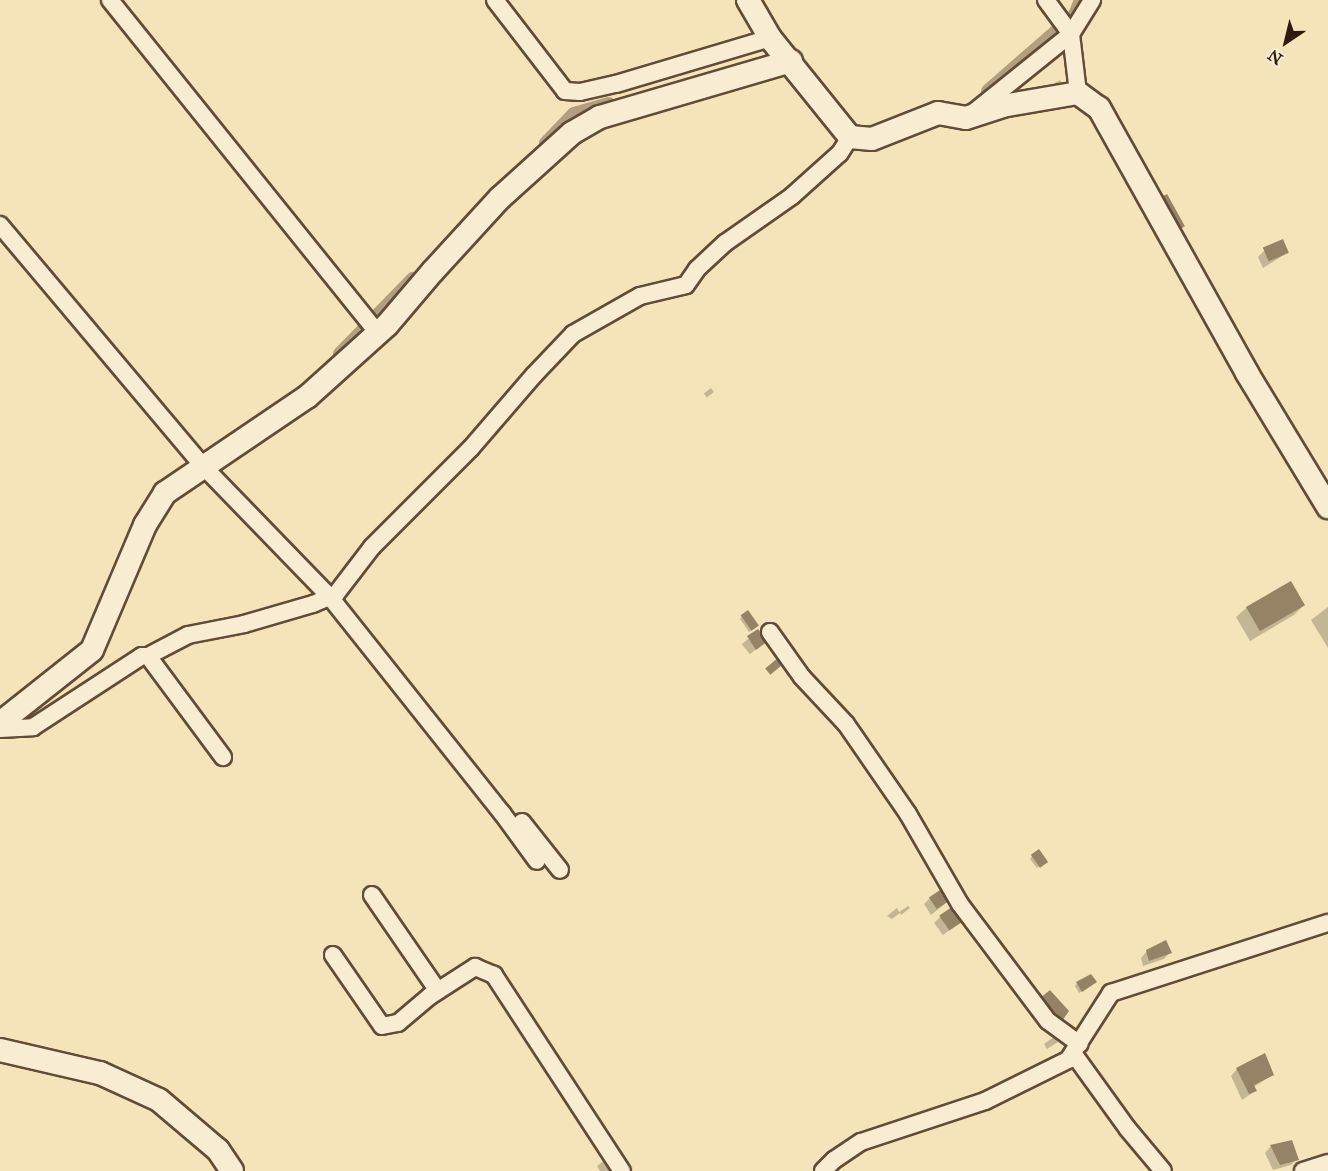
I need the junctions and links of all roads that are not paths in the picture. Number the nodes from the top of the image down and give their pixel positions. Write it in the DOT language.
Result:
graph roads {
  1 [pos="110,0"];
  2 [pos="495,0"];
  3 [pos="748,0"];
  4 [pos="1091,3"];
  5 [pos="1049,4"];
  6 [pos="770,38"];
  7 [pos="1073,41"];
  8 [pos="791,61"];
  9 [pos="1078,93"];
  10 [pos="966,118"];
  11 [pos="850,137"];
  12 [pos="0,225"];
  13 [pos="378,333"];
  14 [pos="203,466"];
  15 [pos="1328,507"];
  16 [pos="330,597"];
  17 [pos="770,632"];
  18 [pos="148,657"];
  19 [pos="0,723"];
  20 [pos="0,729"];
  21 [pos="456,755"];
  22 [pos="223,758"];
  23 [pos="537,861"];
  24 [pos="560,870"];
  25 [pos="372,895"];
  26 [pos="1328,923"];
  27 [pos="333,954"];
  28 [pos="438,991"];
  29 [pos="1076,1049"];
  30 [pos="0,1050"];
  31 [pos="1328,1162"];
  32 [pos="232,1171"];
  33 [pos="622,1171"];
  34 [pos="823,1171"];
  35 [pos="1163,1171"];
  36 [pos="1303,1171"];
  1 -- 13 [label="street"];
  2 -- 6 [label="street"];
  3 -- 6 [label="street"];
  4 -- 7 [label="street"];
  5 -- 7 [label="street"];
  6 -- 8 [label="street"];
  7 -- 9 [label="street"];
  7 -- 10 [label="street"];
  8 -- 11 [label="street"];
  8 -- 13 [label="street"];
  9 -- 10 [label="street"];
  9 -- 15 [label="street"];
  10 -- 11 [label="street"];
  11 -- 16 [label="street"];
  12 -- 14 [label="street"];
  13 -- 14 [label="street"];
  14 -- 16 [label="street"];
  14 -- 19 [label="street"];
  16 -- 18 [label="street"];
  16 -- 21 [label="street"];
  17 -- 29 [label="street"];
  18 -- 20 [label="street"];
  18 -- 22 [label="street"];
  21 -- 23 [label="street"];
  21 -- 24 [label="street"];
  25 -- 28 [label="street"];
  26 -- 29 [label="street"];
  27 -- 28 [label="street"];
  28 -- 33 [label="street"];
  29 -- 34 [label="street"];
  29 -- 35 [label="street"];
  30 -- 32 [label="street"];
  31 -- 36 [label="street"];
}
